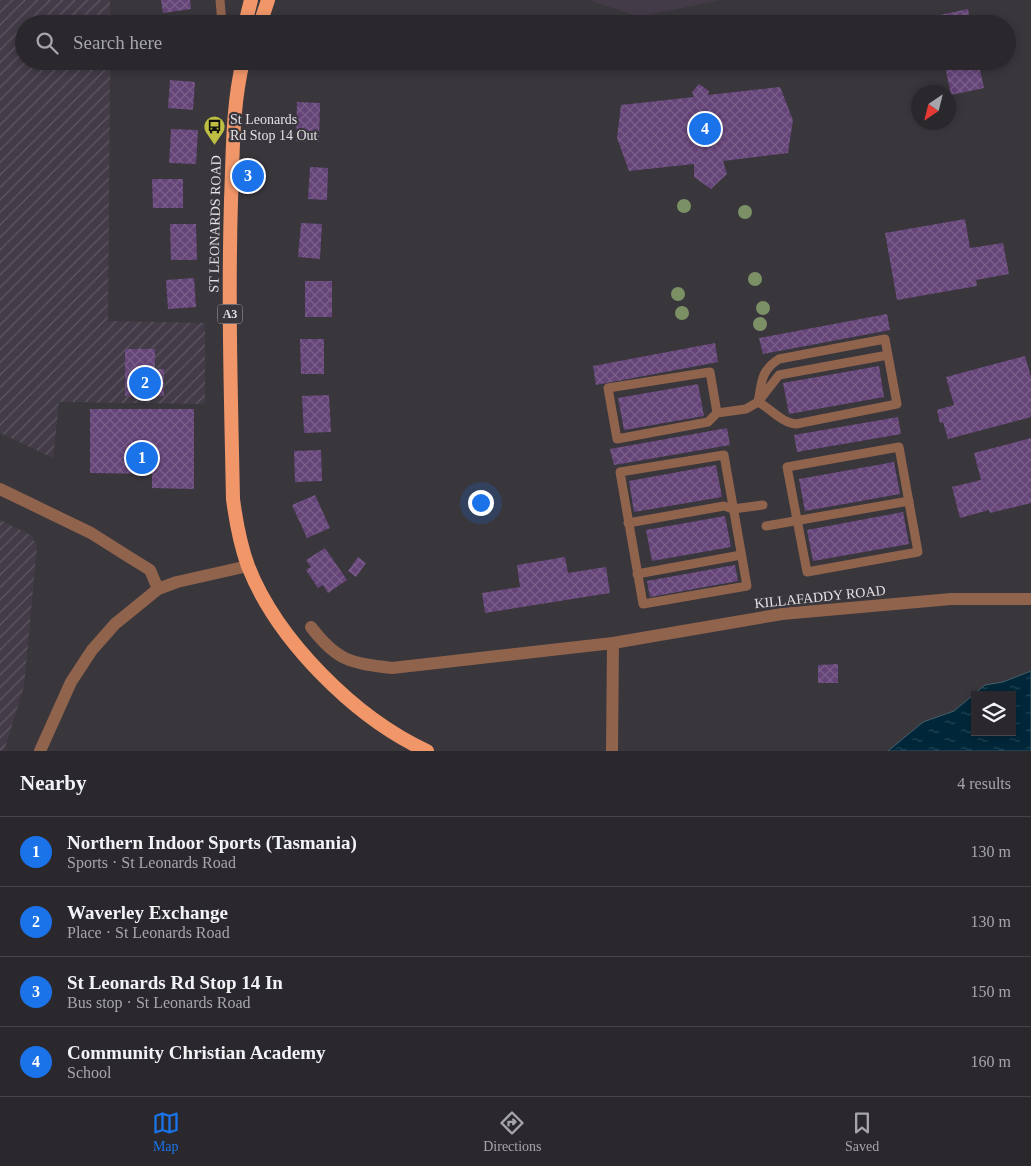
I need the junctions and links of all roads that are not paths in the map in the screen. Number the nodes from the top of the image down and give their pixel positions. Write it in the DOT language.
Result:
graph roads {
  1 [pos="220,0"];
  2 [pos="251,0"];
  3 [pos="268,0"];
  4 [pos="221,15"];
  5 [pos="247,15"];
  6 [pos="263,15"];
  7 [pos="241,70"];
  8 [pos="888,355"];
  9 [pos="758,402"];
  10 [pos="717,413"];
  11 [pos="0,489"];
  12 [pos="909,501"];
  13 [pos="763,505"];
  14 [pos="733,508"];
  15 [pos="797,520"];
  16 [pos="628,523"];
  17 [pos="766,526"];
  18 [pos="741,555"];
  19 [pos="248,566"];
  20 [pos="637,574"];
  21 [pos="158,589"];
  22 [pos="1031,599"];
  23 [pos="311,627"];
  24 [pos="613,643"];
  25 [pos="40,751"];
  26 [pos="427,751"];
  27 [pos="612,751"];
  1 -- 4 [label="lane"];
  2 -- 5 [label="highway"];
  3 -- 6 [label="highway"];
  7 -- 19 [label="highway, ST LEONARDS ROAD / A3"];
  8 -- 9 [label="lane"];
  8 -- 9 [label="lane"];
  8 -- 9 [label="lane"];
  9 -- 10 [label="lane"];
  10 -- 10 [label="lane"];
  11 -- 21 [label="street"];
  12 -- 15 [label="lane"];
  12 -- 15 [label="lane"];
  12 -- 15 [label="lane"];
  13 -- 14 [label="lane"];
  14 -- 16 [label="lane"];
  14 -- 16 [label="lane"];
  14 -- 18 [label="lane"];
  15 -- 17 [label="lane"];
  16 -- 20 [label="lane"];
  18 -- 20 [label="lane"];
  18 -- 20 [label="lane"];
  19 -- 21 [label="street"];
  19 -- 26 [label="highway, A3"];
  21 -- 25 [label="street"];
  22 -- 24 [label="street, KILLAFADDY ROAD"];
  23 -- 24 [label="street, KILLAFADDY ROAD"];
  24 -- 27 [label="street"];
}
